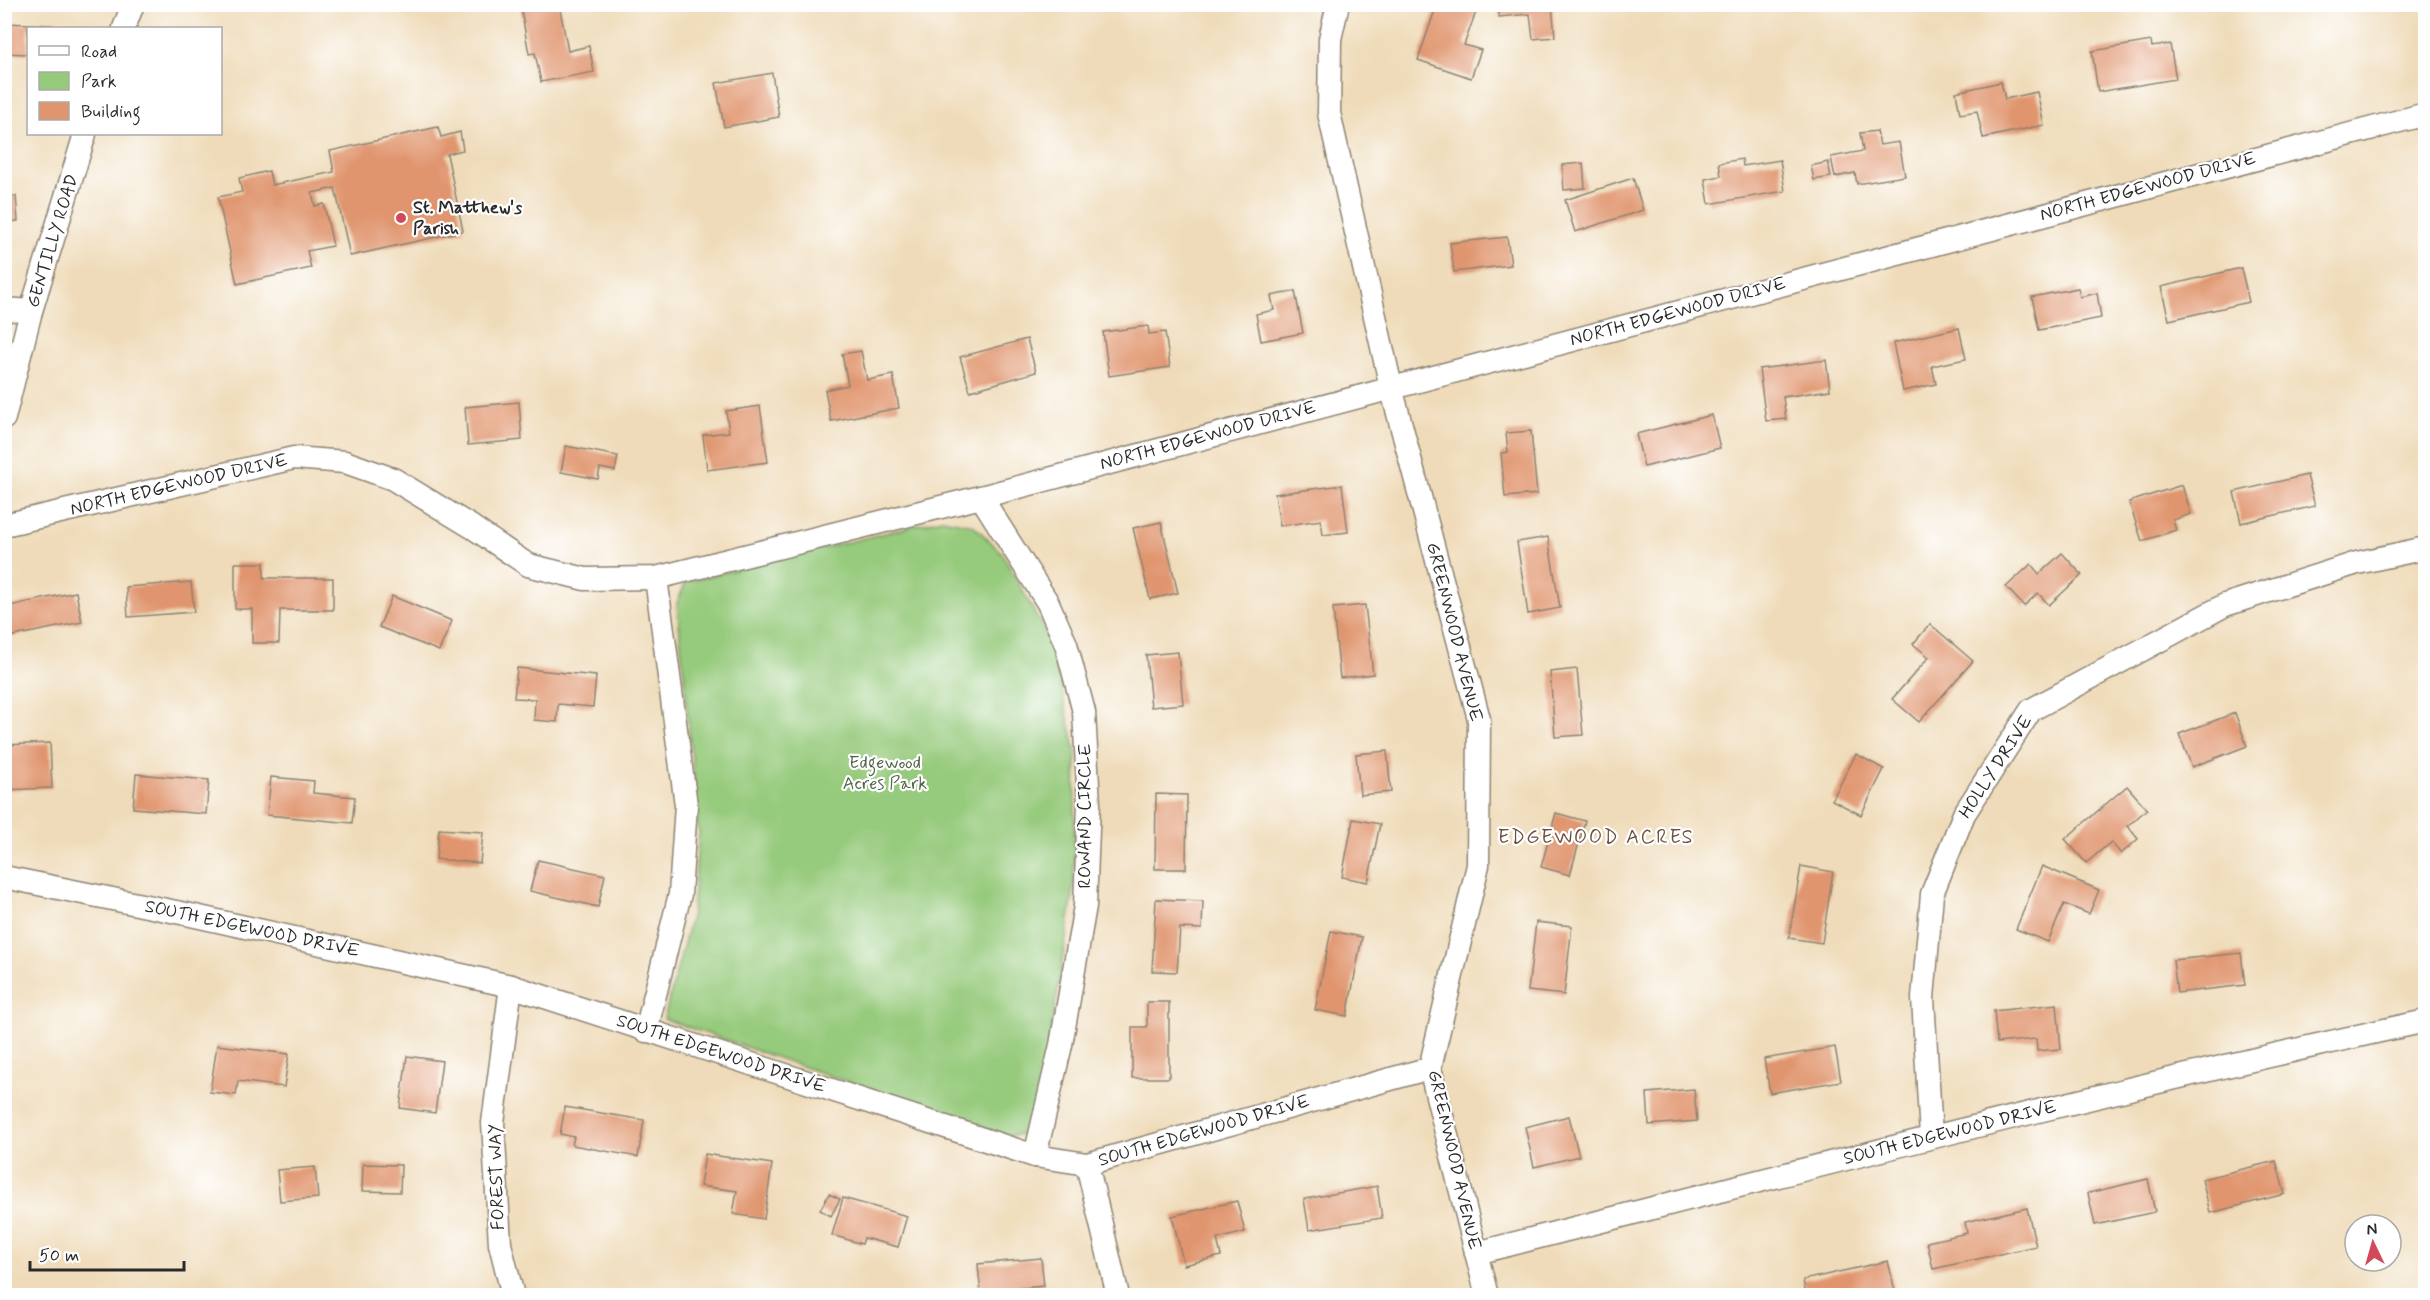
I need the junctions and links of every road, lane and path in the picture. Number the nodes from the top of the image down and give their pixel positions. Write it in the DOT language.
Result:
graph roads {
  1 [pos="133,4"];
  2 [pos="1338,4"];
  3 [pos="124,27"];
  4 [pos="2426,114"];
  5 [pos="85,135"];
  6 [pos="4,309"];
  7 [pos="31,311"];
  8 [pos="1391,387"];
  9 [pos="4,418"];
  10 [pos="981,497"];
  11 [pos="4,525"];
  12 [pos="2426,548"];
  13 [pos="656,578"];
  14 [pos="4,877"];
  15 [pos="511,986"];
  16 [pos="2426,1022"];
  17 [pos="646,1031"];
  18 [pos="1430,1068"];
  19 [pos="1931,1137"];
  20 [pos="1035,1156"];
  21 [pos="1087,1164"];
  22 [pos="1476,1253"];
  23 [pos="513,1296"];
  24 [pos="1118,1296"];
  25 [pos="1487,1296"];
  1 -- 3 [label="street"];
  2 -- 8 [label="street, GREENWOOD AVENUE"];
  4 -- 8 [label="street, NORTH EDGEWOOD DRIVE"];
  5 -- 7 [label="street, GENTILLY ROAD"];
  6 -- 7 [label="street"];
  7 -- 9 [label="street, GENTILLY ROAD"];
  8 -- 10 [label="street, NORTH EDGEWOOD DRIVE"];
  8 -- 18 [label="street, GREENWOOD AVENUE"];
  10 -- 13 [label="street, NORTH EDGEWOOD DRIVE"];
  10 -- 20 [label="street, ROWAND CIRCLE"];
  11 -- 13 [label="street, NORTH EDGEWOOD DRIVE"];
  12 -- 19 [label="street, HOLLY DRIVE"];
  13 -- 17 [label="street"];
  14 -- 15 [label="street, SOUTH EDGEWOOD DRIVE"];
  15 -- 17 [label="street, SOUTH EDGEWOOD DRIVE"];
  15 -- 23 [label="street, FOREST WAY"];
  16 -- 19 [label="street, SOUTH EDGEWOOD DRIVE"];
  17 -- 20 [label="street, SOUTH EDGEWOOD DRIVE"];
  18 -- 21 [label="street, SOUTH EDGEWOOD DRIVE"];
  18 -- 22 [label="street, GREENWOOD AVENUE"];
  19 -- 22 [label="street, SOUTH EDGEWOOD DRIVE"];
  20 -- 21 [label="street, SOUTH EDGEWOOD DRIVE"];
  21 -- 24 [label="street"];
  22 -- 25 [label="street, GREENWOOD AVENUE"];
}
